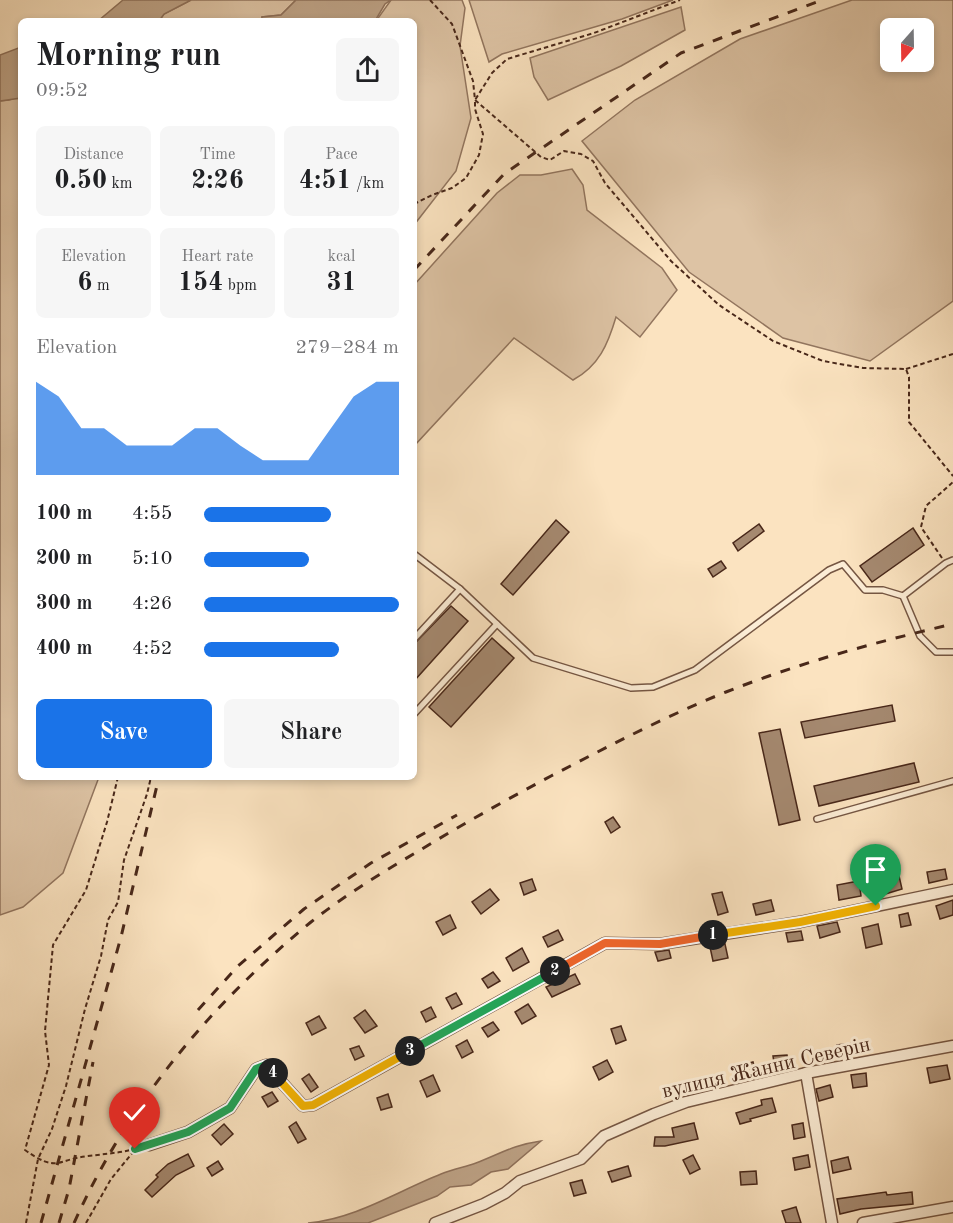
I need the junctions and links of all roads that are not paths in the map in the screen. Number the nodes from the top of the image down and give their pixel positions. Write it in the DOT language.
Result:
graph roads {
  1 [pos="417,556"];
  2 [pos="953,560"];
  3 [pos="460,589"];
  4 [pos="903,596"];
  5 [pos="497,624"];
  6 [pos="417,636"];
  7 [pos="953,652"];
  8 [pos="417,711"];
  9 [pos="953,781"];
  10 [pos="817,819"];
  11 [pos="953,890"];
  12 [pos="953,1046"];
  13 [pos="806,1073"];
  14 [pos="149,1144"];
  15 [pos="953,1207"];
  16 [pos="435,1223"];
  17 [pos="832,1223"];
  18 [pos="863,1223"];
  1 -- 3 [label="lane"];
  2 -- 4 [label="lane"];
  3 -- 5 [label="lane"];
  3 -- 6 [label="lane"];
  4 -- 5 [label="lane"];
  4 -- 7 [label="lane"];
  5 -- 8 [label="lane"];
  9 -- 10 [label="lane"];
  11 -- 14 [label="street"];
  12 -- 13 [label="street, вулиця Жанни Северін"];
  13 -- 16 [label="street, вулиця Жанни Северін"];
  13 -- 17 [label="street"];
  15 -- 18 [label="street"];
}
